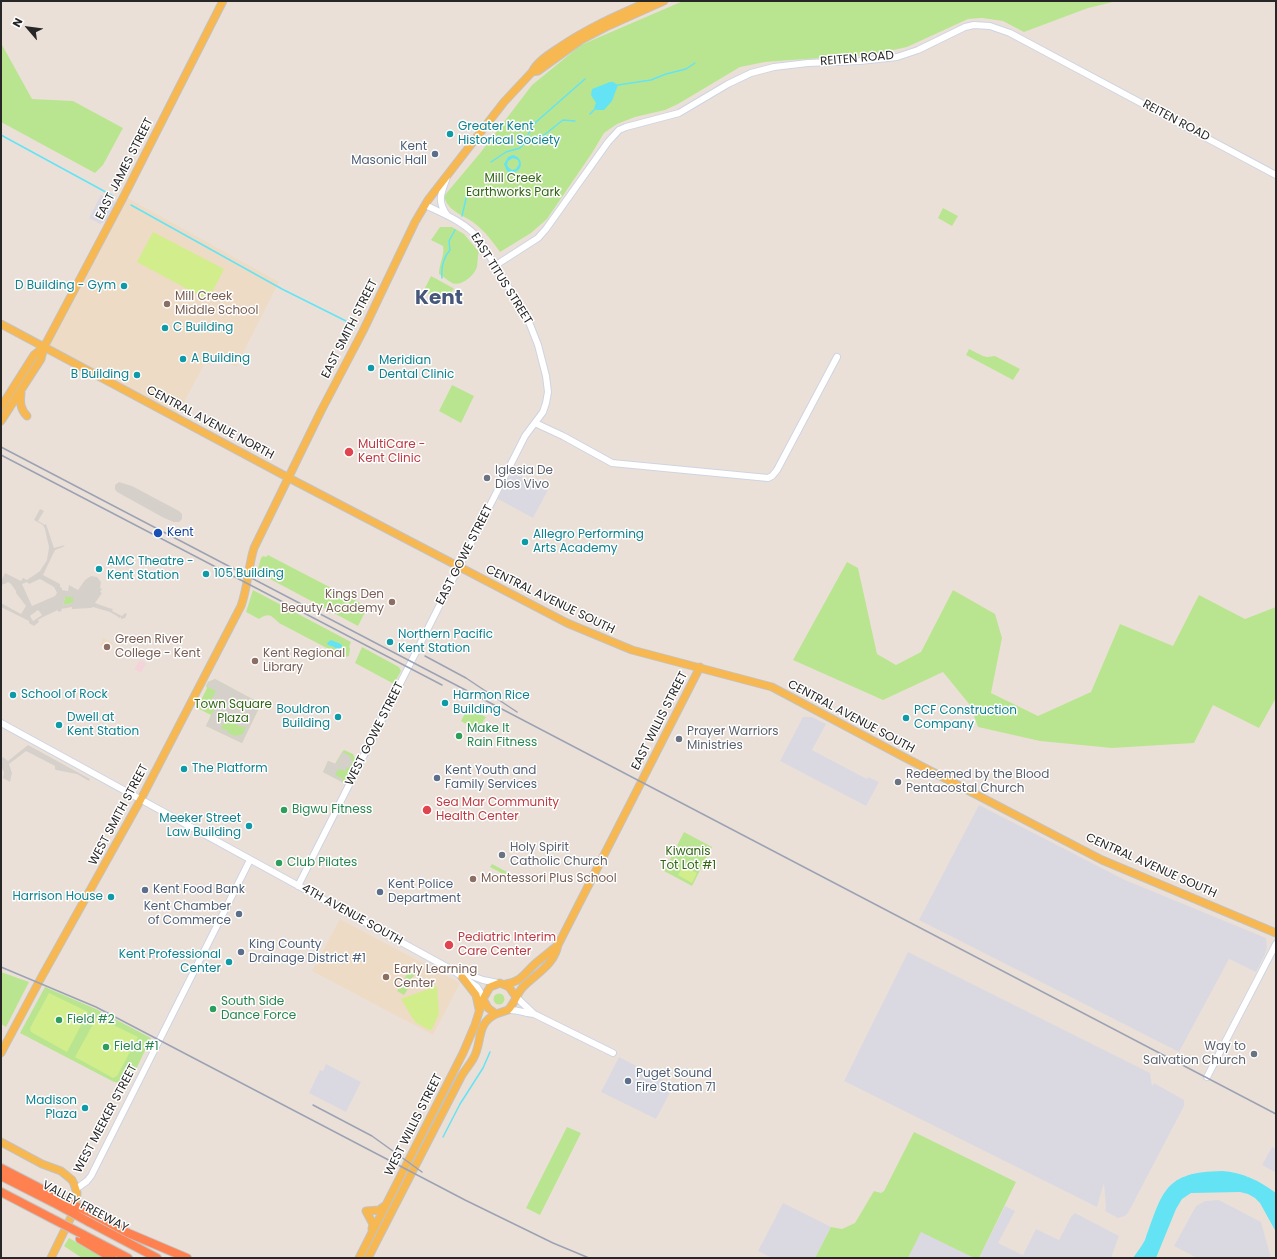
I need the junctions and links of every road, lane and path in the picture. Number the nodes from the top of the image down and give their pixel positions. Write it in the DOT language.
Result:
graph roads {
  1 [pos="223,1"];
  2 [pos="650,1"];
  3 [pos="664,1"];
  4 [pos="532,72"];
  5 [pos="449,172"];
  6 [pos="1276,175"];
  7 [pos="425,205"];
  8 [pos="448,216"];
  9 [pos="496,265"];
  10 [pos="1,324"];
  11 [pos="44,347"];
  12 [pos="837,357"];
  13 [pos="21,391"];
  14 [pos="1,407"];
  15 [pos="27,416"];
  16 [pos="1,421"];
  17 [pos="535,423"];
  18 [pos="289,478"];
  19 [pos="409,541"];
  20 [pos="459,567"];
  21 [pos="247,583"];
  22 [pos="408,668"];
  23 [pos="700,668"];
  24 [pos="1,723"];
  25 [pos="141,799"];
  26 [pos="250,860"];
  27 [pos="298,886"];
  28 [pos="1276,932"];
  29 [pos="1276,944"];
  30 [pos="558,945"];
  31 [pos="454,970"];
  32 [pos="462,977"];
  33 [pos="501,983"];
  34 [pos="516,997"];
  35 [pos="484,998"];
  36 [pos="507,1011"];
  37 [pos="480,1013"];
  38 [pos="496,1014"];
  39 [pos="534,1014"];
  40 [pos="1,1053"];
  41 [pos="613,1053"];
  42 [pos="473,1059"];
  43 [pos="1207,1077"];
  44 [pos="1,1142"];
  45 [pos="1,1168"];
  46 [pos="1,1176"];
  47 [pos="398,1182"];
  48 [pos="76,1189"];
  49 [pos="1,1192"];
  50 [pos="60,1202"];
  51 [pos="386,1205"];
  52 [pos="389,1217"];
  53 [pos="372,1233"];
  54 [pos="81,1237"];
  55 [pos="51,1258"];
  56 [pos="112,1258"];
  57 [pos="128,1258"];
  58 [pos="157,1258"];
  59 [pos="187,1258"];
  60 [pos="359,1258"];
  61 [pos="368,1258"];
  1 -- 11 [label="main road, EAST JAMES STREET"];
  2 -- 4 [label="main road, EAST SMITH STREET"];
  3 -- 4 [label="main road"];
  4 -- 5 [label="main road, EAST SMITH STREET"];
  5 -- 7 [label="main road, EAST SMITH STREET"];
  5 -- 8 [label="street"];
  6 -- 9 [label="street, REITEN ROAD"];
  7 -- 8 [label="street, EAST TITUS STREET"];
  7 -- 18 [label="main road, EAST SMITH STREET"];
  8 -- 9 [label="street, EAST TITUS STREET"];
  9 -- 17 [label="street, EAST TITUS STREET"];
  10 -- 11 [label="main road, CENTRAL AVENUE NORTH"];
  11 -- 13 [label="main road, EAST JAMES STREET"];
  11 -- 14 [label="main road, EAST JAMES STREET"];
  11 -- 18 [label="main road, CENTRAL AVENUE NORTH"];
  12 -- 17 [label="street"];
  13 -- 15 [label="main road"];
  13 -- 16 [label="main road, EAST JAMES STREET"];
  17 -- 20 [label="street, EAST GOWE STREET"];
  18 -- 19 [label="main road, CENTRAL AVENUE NORTH"];
  18 -- 21 [label="main road, EAST SMITH STREET"];
  19 -- 20 [label="main road, CENTRAL AVENUE SOUTH"];
  20 -- 22 [label="street, EAST GOWE STREET"];
  20 -- 23 [label="main road, CENTRAL AVENUE SOUTH"];
  21 -- 25 [label="main road, WEST SMITH STREET"];
  22 -- 27 [label="street, WEST GOWE STREET"];
  23 -- 28 [label="main road, CENTRAL AVENUE SOUTH"];
  23 -- 30 [label="main road, EAST WILLIS STREET"];
  24 -- 25 [label="street, 4TH AVENUE SOUTH"];
  25 -- 26 [label="street, 4TH AVENUE SOUTH"];
  25 -- 40 [label="main road, WEST SMITH STREET"];
  26 -- 27 [label="street, 4TH AVENUE SOUTH"];
  26 -- 48 [label="street, WEST MEEKER STREET"];
  27 -- 31 [label="street, 4TH AVENUE SOUTH"];
  29 -- 43 [label="street"];
  30 -- 33 [label="main road"];
  30 -- 34 [label="main road"];
  31 -- 32 [label="street, 4TH AVENUE SOUTH"];
  31 -- 33 [label="street, 4TH AVENUE SOUTH"];
  32 -- 35 [label="street, 4TH AVENUE SOUTH"];
  32 -- 37 [label="main road"];
  33 -- 34 [label="main road"];
  33 -- 35 [label="main road"];
  34 -- 36 [label="main road"];
  34 -- 39 [label="street"];
  35 -- 37 [label="main road, WEST WILLIS STREET"];
  35 -- 38 [label="main road"];
  36 -- 38 [label="main road"];
  36 -- 39 [label="street"];
  36 -- 42 [label="main road"];
  37 -- 47 [label="main road, WEST WILLIS STREET"];
  38 -- 42 [label="main road, WEST WILLIS STREET"];
  39 -- 41 [label="street"];
  42 -- 52 [label="main road, WEST WILLIS STREET"];
  44 -- 48 [label="main road"];
  45 -- 50 [label="highway"];
  46 -- 50 [label="highway, VALLEY FREEWAY"];
  47 -- 51 [label="main road, WEST WILLIS STREET"];
  47 -- 52 [label="main road"];
  48 -- 55 [label="main road, WEST MEEKER STREET"];
  49 -- 54 [label="highway"];
  50 -- 58 [label="highway, VALLEY FREEWAY, bridge"];
  50 -- 59 [label="highway, bridge"];
  51 -- 53 [label="main road, WEST WILLIS STREET"];
  51 -- 53 [label="main road"];
  52 -- 61 [label="main road, WEST WILLIS STREET"];
  53 -- 60 [label="main road, WEST WILLIS STREET"];
  54 -- 56 [label="highway"];
  54 -- 57 [label="highway, VALLEY FREEWAY"];
}
